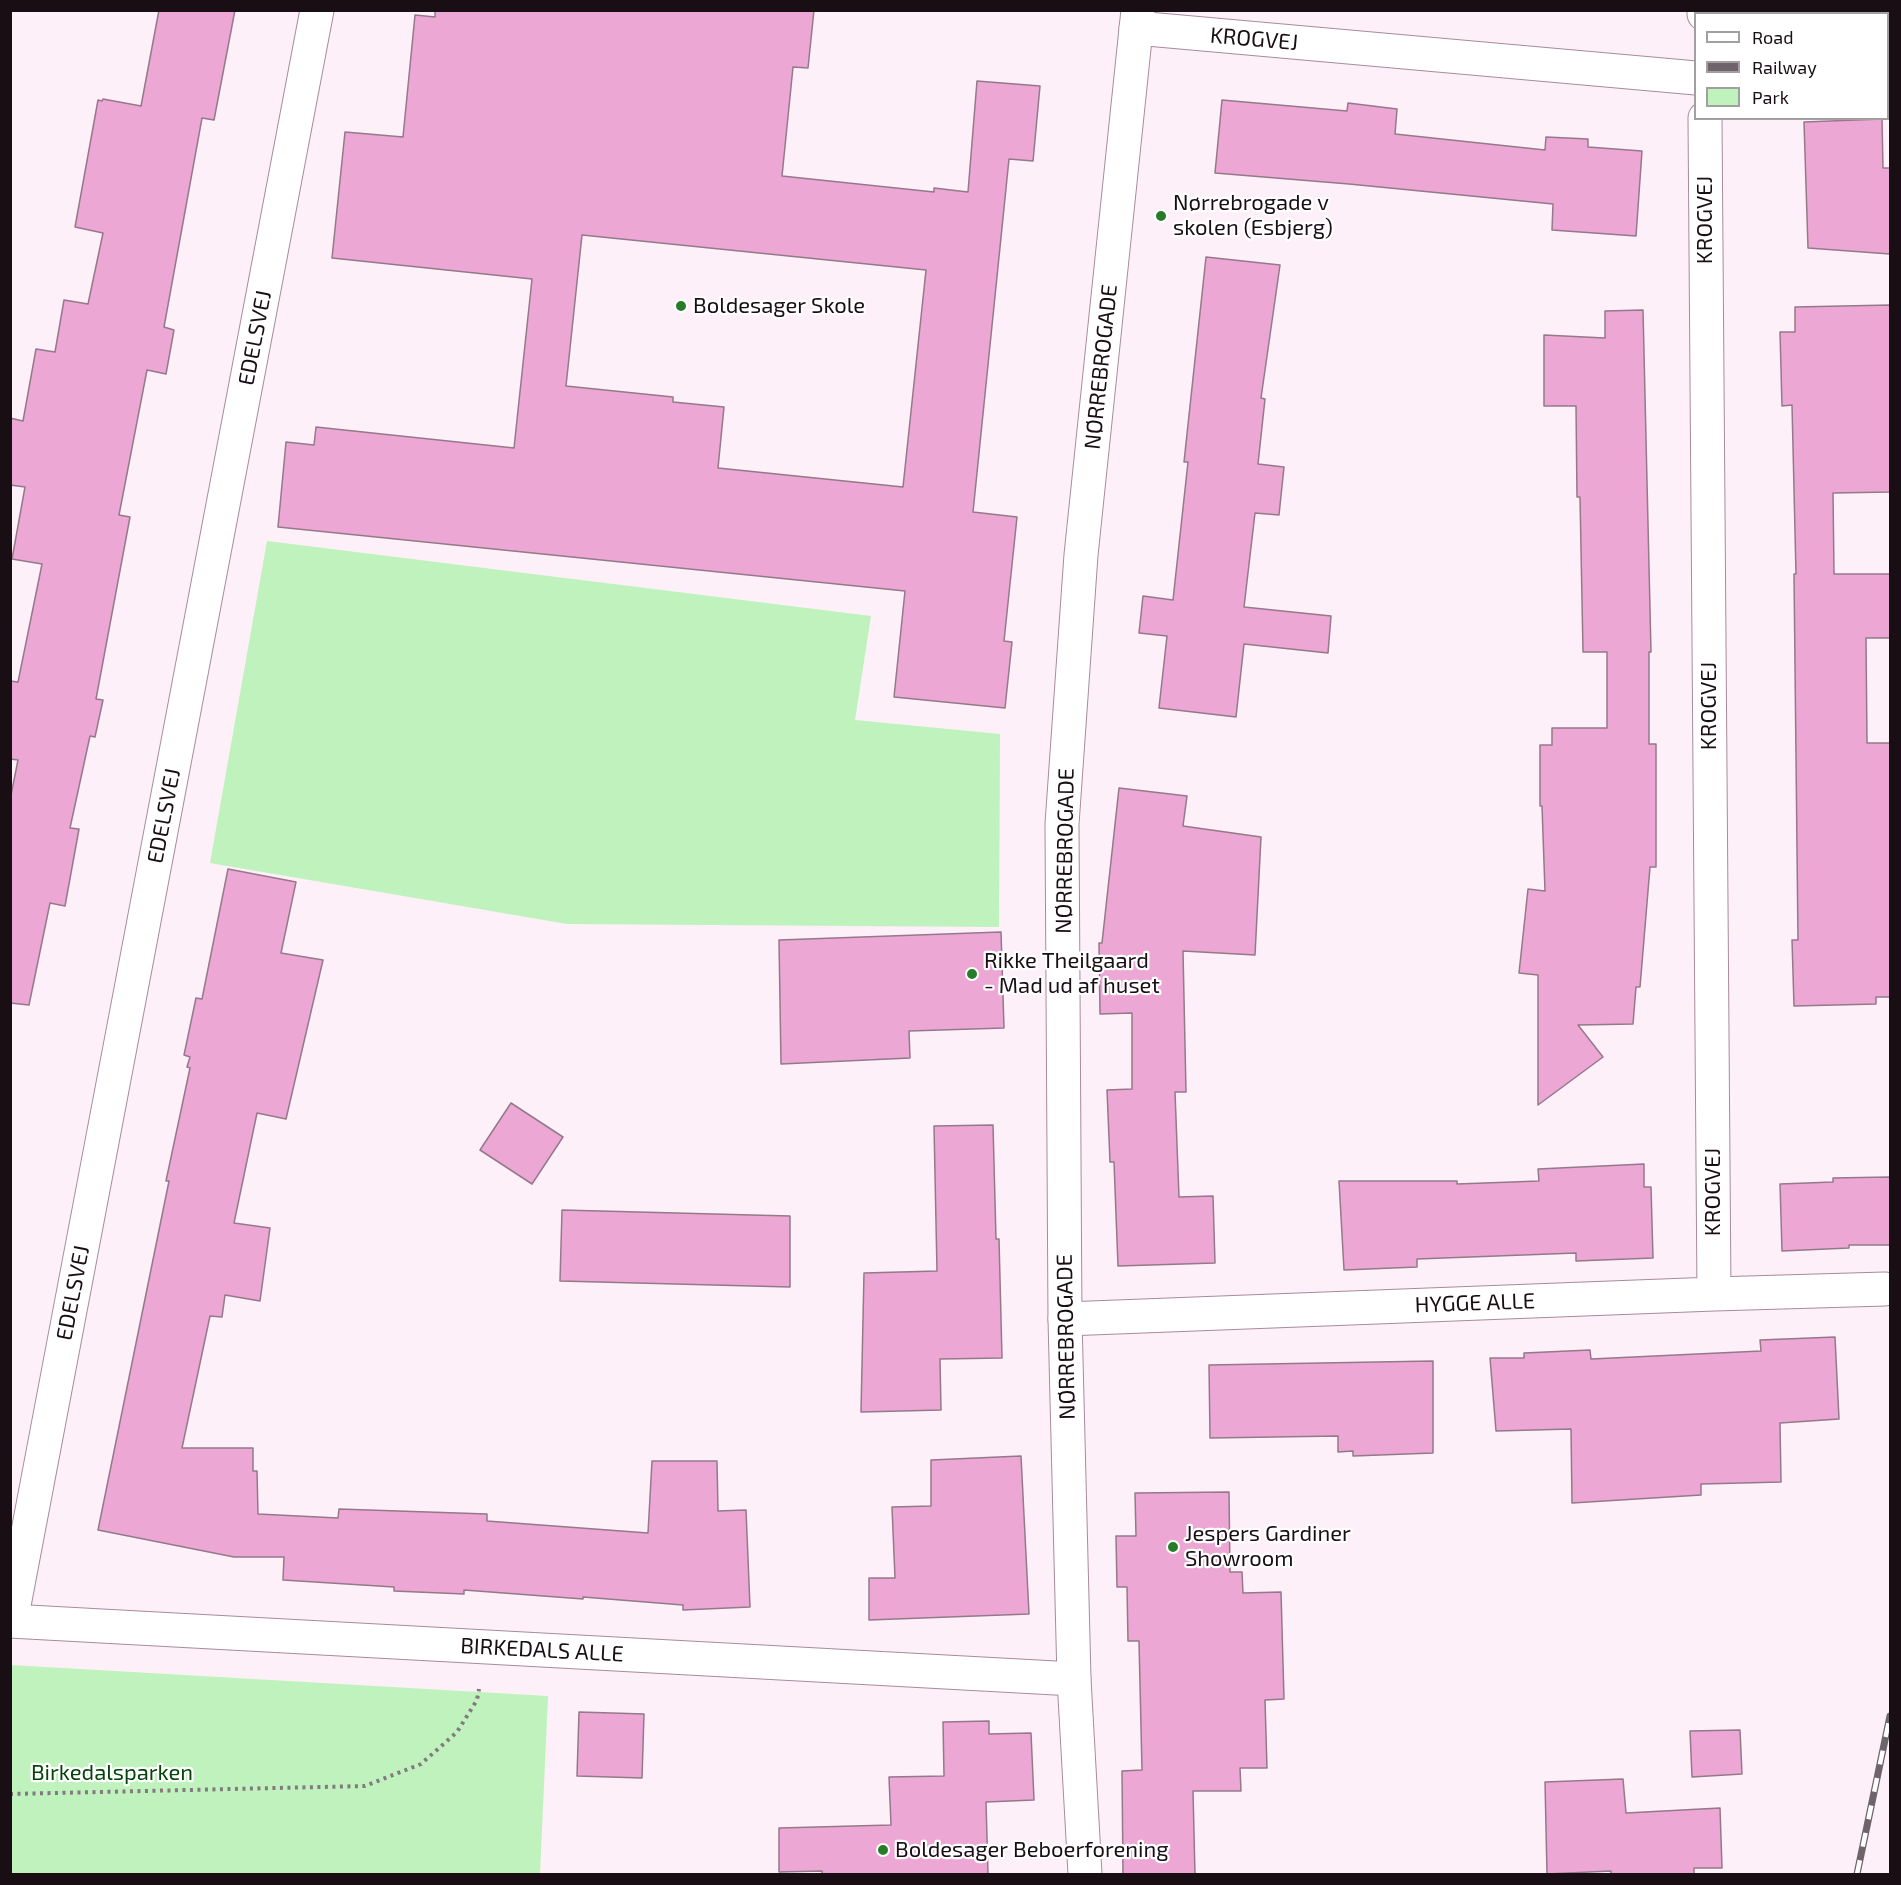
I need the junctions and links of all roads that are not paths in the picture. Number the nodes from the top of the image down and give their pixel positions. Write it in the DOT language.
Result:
graph roads {
  1 [pos="317,10"];
  2 [pos="1137,19"];
  3 [pos="1694,78"];
  4 [pos="1705,120"];
  5 [pos="1885,1289"];
  6 [pos="1714,1294"];
  7 [pos="1065,1319"];
  8 [pos="11,1621"];
  9 [pos="1074,1679"];
  10 [pos="1085,1875"];
  1 -- 8 [label="street, EDELSVEJ"];
  2 -- 3 [label="street, KROGVEJ"];
  2 -- 7 [label="street, NØRREBROGADE"];
  4 -- 6 [label="street, KROGVEJ"];
  5 -- 6 [label="street, HYGGE ALLE"];
  6 -- 7 [label="street, HYGGE ALLE"];
  7 -- 9 [label="street, NØRREBROGADE"];
  8 -- 9 [label="street, BIRKEDALS ALLE"];
  9 -- 10 [label="street, NØRREBROGADE"];
}
